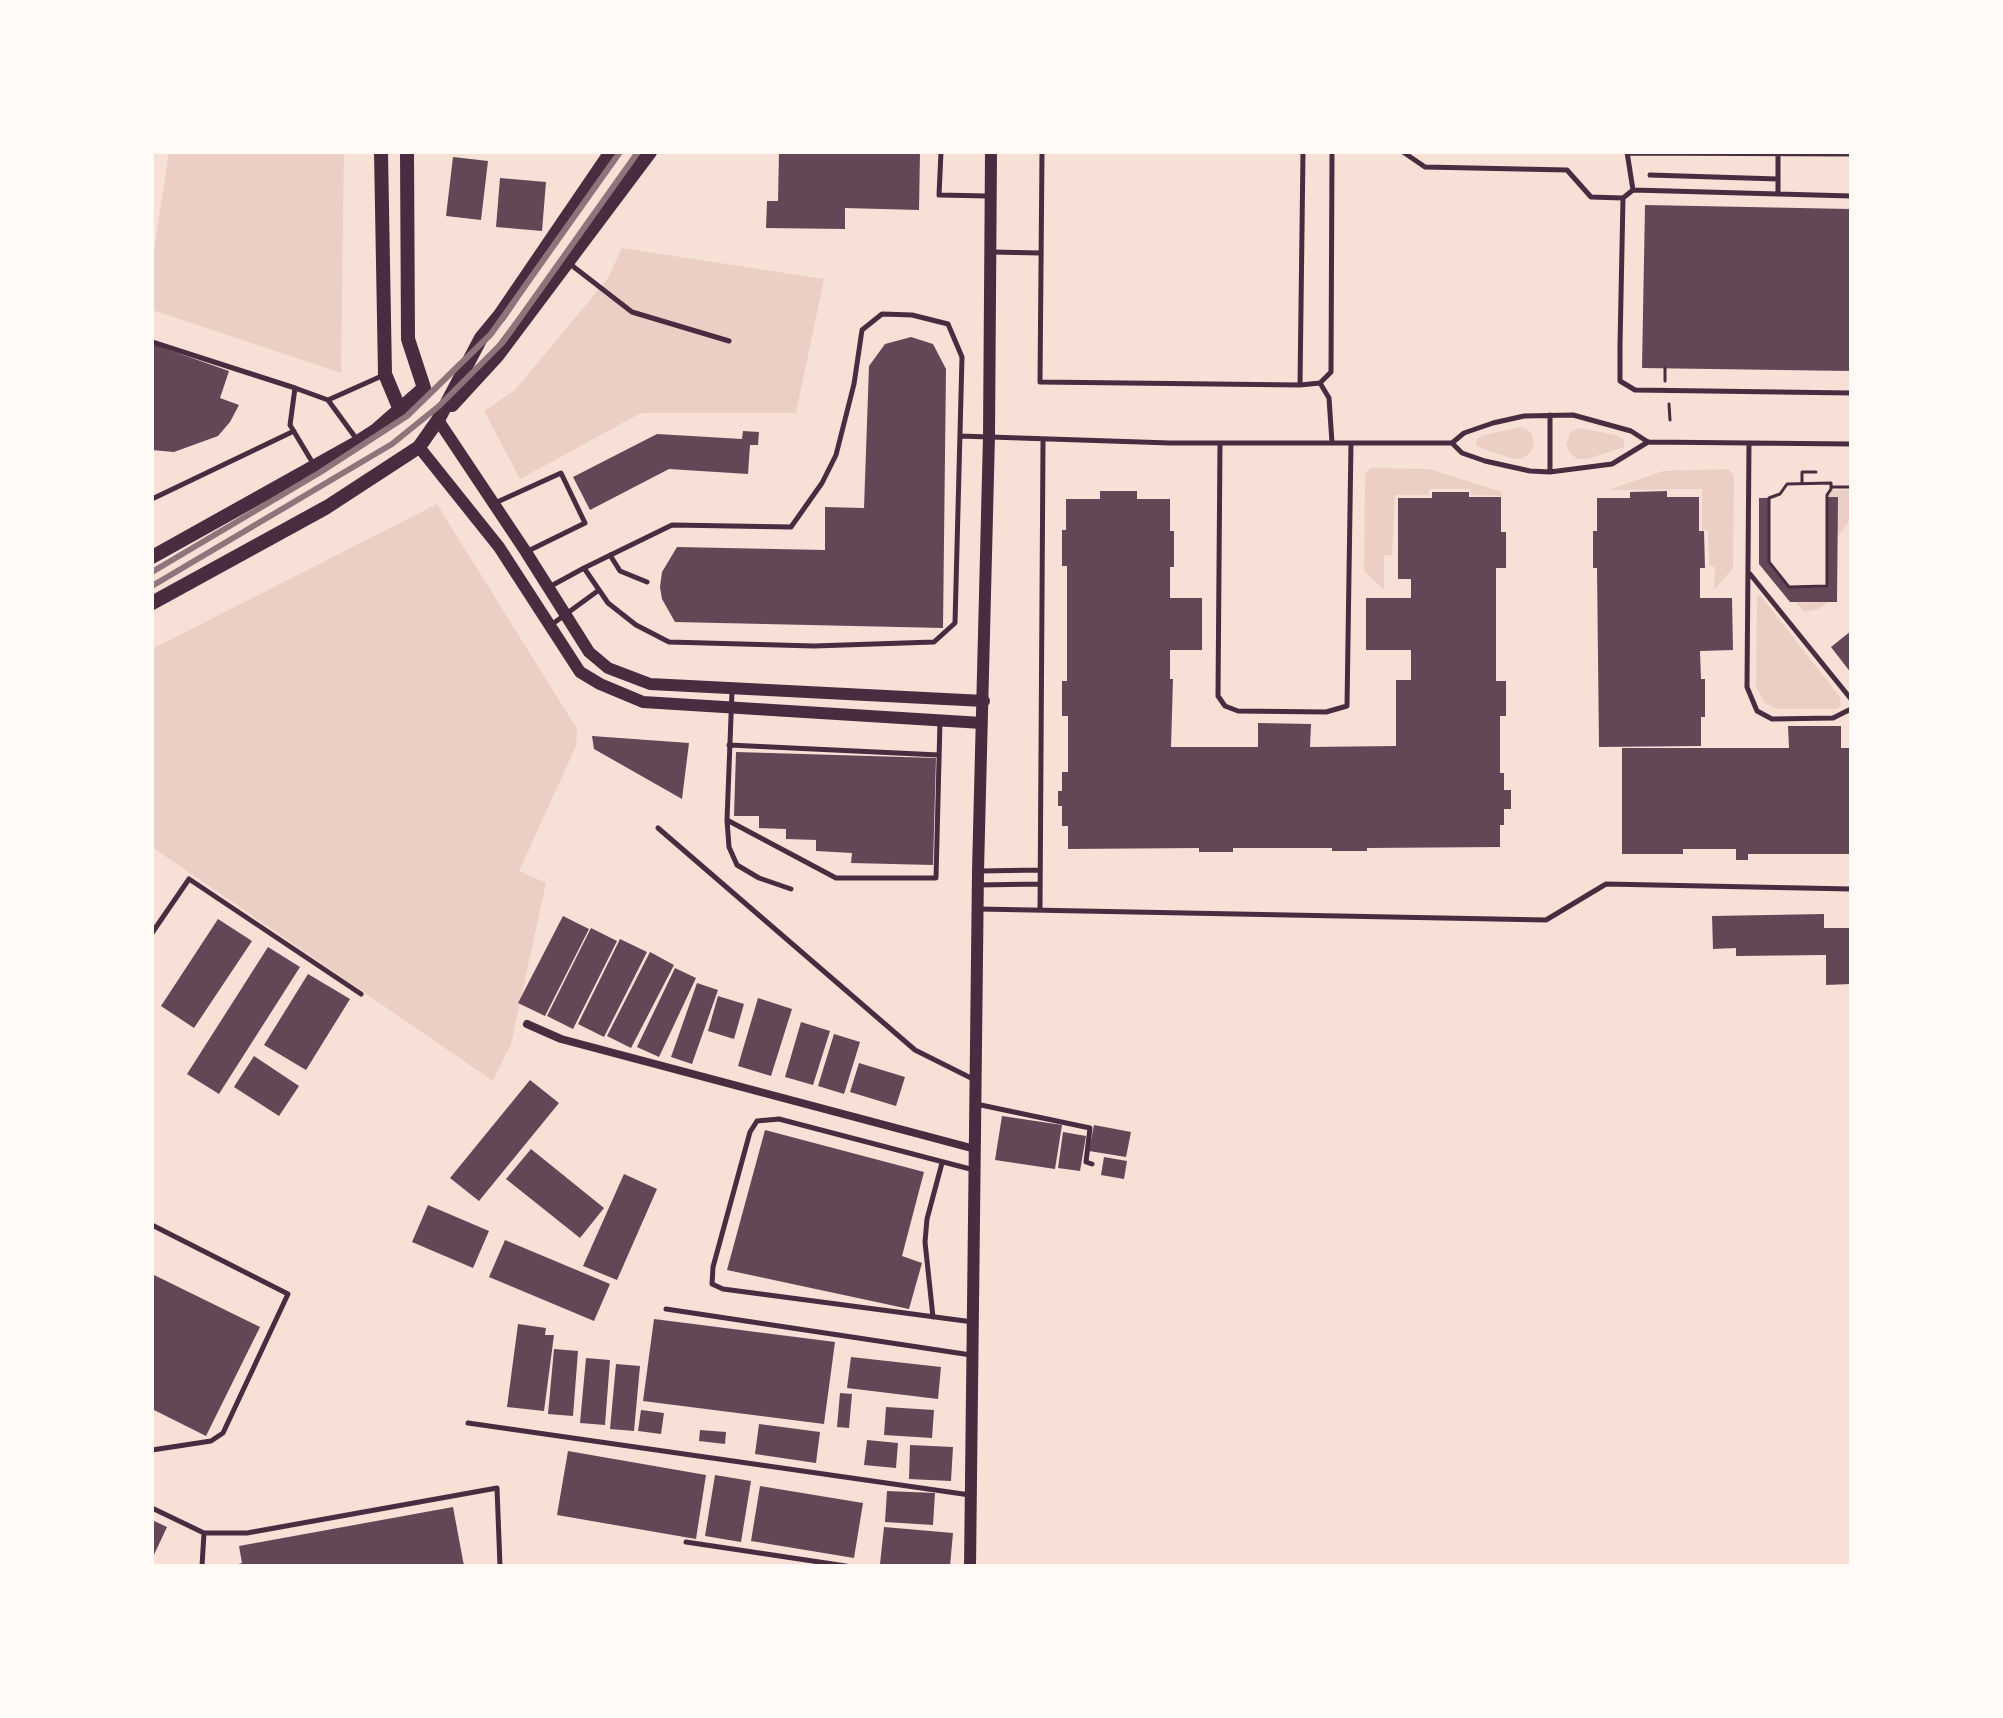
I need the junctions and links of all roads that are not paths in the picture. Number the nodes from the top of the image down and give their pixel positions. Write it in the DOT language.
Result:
graph roads {
  1 [pos="381,152"];
  2 [pos="407,152"];
  3 [pos="611,152"];
  4 [pos="650,152"];
  5 [pos="941,152"];
  6 [pos="991,152"];
  7 [pos="1042,152"];
  8 [pos="1303,152"];
  9 [pos="1332,152"];
  10 [pos="1403,152"];
  11 [pos="1627,152"];
  12 [pos="1778,153"];
  13 [pos="1851,154"];
  14 [pos="1650,175"];
  15 [pos="1778,179"];
  16 [pos="1633,190"];
  17 [pos="1778,194"];
  18 [pos="991,196"];
  19 [pos="1851,196"];
  20 [pos="1623,198"];
  21 [pos="990,252"];
  22 [pos="1041,253"];
  23 [pos="566,261"];
  24 [pos="729,341"];
  25 [pos="152,342"];
  26 [pos="385,374"];
  27 [pos="1320,383"];
  28 [pos="1300,385"];
  29 [pos="295,388"];
  30 [pos="1851,393"];
  31 [pos="328,400"];
  32 [pos="400,410"];
  33 [pos="1550,415"];
  34 [pos="438,420"];
  35 [pos="294,431"];
  36 [pos="960,436"];
  37 [pos="989,436"];
  38 [pos="1043,441"];
  39 [pos="358,442"];
  40 [pos="1648,442"];
  41 [pos="1220,443"];
  42 [pos="1332,443"];
  43 [pos="1351,443"];
  44 [pos="1452,443"];
  45 [pos="1749,443"];
  46 [pos="1851,444"];
  47 [pos="419,447"];
  48 [pos="315,467"];
  49 [pos="1550,472"];
  50 [pos="152,499"];
  51 [pos="494,503"];
  52 [pos="526,552"];
  53 [pos="610,555"];
  54 [pos="152,557"];
  55 [pos="584,568"];
  56 [pos="1750,574"];
  57 [pos="647,582"];
  58 [pos="549,588"];
  59 [pos="599,590"];
  60 [pos="152,603"];
  61 [pos="565,615"];
  62 [pos="549,626"];
  63 [pos="732,688"];
  64 [pos="1851,699"];
  65 [pos="984,701"];
  66 [pos="731,708"];
  67 [pos="1851,709"];
  68 [pos="940,721"];
  69 [pos="982,723"];
  70 [pos="729,745"];
  71 [pos="939,755"];
  72 [pos="727,820"];
  73 [pos="658,828"];
  74 [pos="1040,870"];
  75 [pos="978,878"];
  76 [pos="1040,884"];
  77 [pos="791,889"];
  78 [pos="1851,889"];
  79 [pos="978,909"];
  80 [pos="1040,909"];
  81 [pos="152,933"];
  82 [pos="361,994"];
  83 [pos="527,1024"];
  84 [pos="976,1080"];
  85 [pos="975,1104"];
  86 [pos="975,1149"];
  87 [pos="942,1163"];
  88 [pos="1092,1164"];
  89 [pos="975,1170"];
  90 [pos="152,1225"];
  91 [pos="666,1309"];
  92 [pos="933,1317"];
  93 [pos="973,1322"];
  94 [pos="972,1355"];
  95 [pos="468,1423"];
  96 [pos="152,1450"];
  97 [pos="971,1495"];
  98 [pos="152,1508"];
  99 [pos="204,1533"];
  100 [pos="686,1542"];
  101 [pos="202,1566"];
  102 [pos="500,1566"];
  103 [pos="846,1566"];
  104 [pos="970,1566"];
  1 -- 26 [label="main road"];
  2 -- 32 [label="main road"];
  3 -- 34 [label="main road"];
  4 -- 23 [label="main road"];
  5 -- 18 [label="lane"];
  6 -- 18 [label="street"];
  7 -- 22 [label="lane"];
  8 -- 28 [label="lane"];
  9 -- 27 [label="lane"];
  10 -- 20 [label="lane"];
  11 -- 12 [label="lane"];
  11 -- 16 [label="lane"];
  12 -- 13 [label="lane"];
  12 -- 15 [label="lane"];
  14 -- 15 [label="lane"];
  15 -- 17 [label="lane"];
  16 -- 17 [label="lane"];
  16 -- 20 [label="lane"];
  17 -- 19 [label="lane"];
  18 -- 21 [label="street"];
  20 -- 30 [label="lane"];
  21 -- 22 [label="lane"];
  21 -- 37 [label="street"];
  22 -- 28 [label="lane"];
  23 -- 24 [label="lane"];
  23 -- 34 [label="main road"];
  25 -- 29 [label="lane"];
  26 -- 31 [label="lane"];
  26 -- 32 [label="main road"];
  27 -- 28 [label="lane"];
  27 -- 42 [label="lane"];
  29 -- 31 [label="lane"];
  29 -- 35 [label="lane"];
  31 -- 39 [label="lane"];
  32 -- 39 [label="main road"];
  33 -- 40 [label="lane"];
  33 -- 44 [label="lane"];
  33 -- 49 [label="lane"];
  34 -- 47 [label="main road"];
  34 -- 51 [label="street"];
  35 -- 48 [label="lane"];
  35 -- 50 [label="lane"];
  36 -- 37 [label="lane"];
  36 -- 53 [label="lane"];
  36 -- 59 [label="lane"];
  37 -- 38 [label="lane"];
  37 -- 65 [label="street"];
  38 -- 41 [label="lane"];
  38 -- 74 [label="lane"];
  39 -- 48 [label="main road"];
  40 -- 45 [label="lane"];
  40 -- 49 [label="lane"];
  41 -- 42 [label="lane"];
  41 -- 43 [label="lane"];
  42 -- 43 [label="lane"];
  43 -- 44 [label="lane"];
  44 -- 49 [label="lane"];
  45 -- 46 [label="lane"];
  45 -- 56 [label="lane"];
  47 -- 60 [label="main road"];
  47 -- 62 [label="street"];
  48 -- 54 [label="main road"];
  51 -- 52 [label="street"];
  51 -- 52 [label="lane"];
  52 -- 58 [label="street"];
  53 -- 55 [label="lane"];
  53 -- 57 [label="lane"];
  55 -- 58 [label="lane"];
  55 -- 59 [label="lane"];
  56 -- 64 [label="lane"];
  56 -- 67 [label="lane"];
  58 -- 61 [label="street"];
  59 -- 61 [label="lane"];
  61 -- 62 [label="lane"];
  61 -- 63 [label="street"];
  62 -- 66 [label="street"];
  63 -- 65 [label="street"];
  63 -- 66 [label="lane"];
  65 -- 69 [label="street"];
  66 -- 68 [label="street"];
  66 -- 70 [label="lane"];
  68 -- 69 [label="street"];
  68 -- 71 [label="lane"];
  69 -- 75 [label="street"];
  70 -- 71 [label="lane"];
  70 -- 72 [label="lane"];
  71 -- 72 [label="lane"];
  72 -- 77 [label="lane"];
  73 -- 84 [label="lane"];
  74 -- 75 [label="lane"];
  74 -- 76 [label="lane"];
  75 -- 76 [label="lane"];
  75 -- 79 [label="street"];
  76 -- 80 [label="lane"];
  78 -- 80 [label="lane"];
  79 -- 80 [label="lane"];
  79 -- 84 [label="street"];
  81 -- 82 [label="lane"];
  83 -- 86 [label="street"];
  84 -- 85 [label="street"];
  85 -- 86 [label="street"];
  85 -- 88 [label="lane"];
  86 -- 89 [label="street"];
  87 -- 89 [label="lane"];
  87 -- 92 [label="lane"];
  87 -- 92 [label="lane"];
  89 -- 93 [label="street"];
  90 -- 96 [label="lane"];
  91 -- 94 [label="lane"];
  92 -- 93 [label="lane"];
  93 -- 94 [label="street"];
  94 -- 97 [label="street"];
  95 -- 97 [label="lane"];
  97 -- 104 [label="street"];
  98 -- 99 [label="lane"];
  99 -- 101 [label="lane"];
  99 -- 102 [label="lane"];
  100 -- 103 [label="lane"];
}
